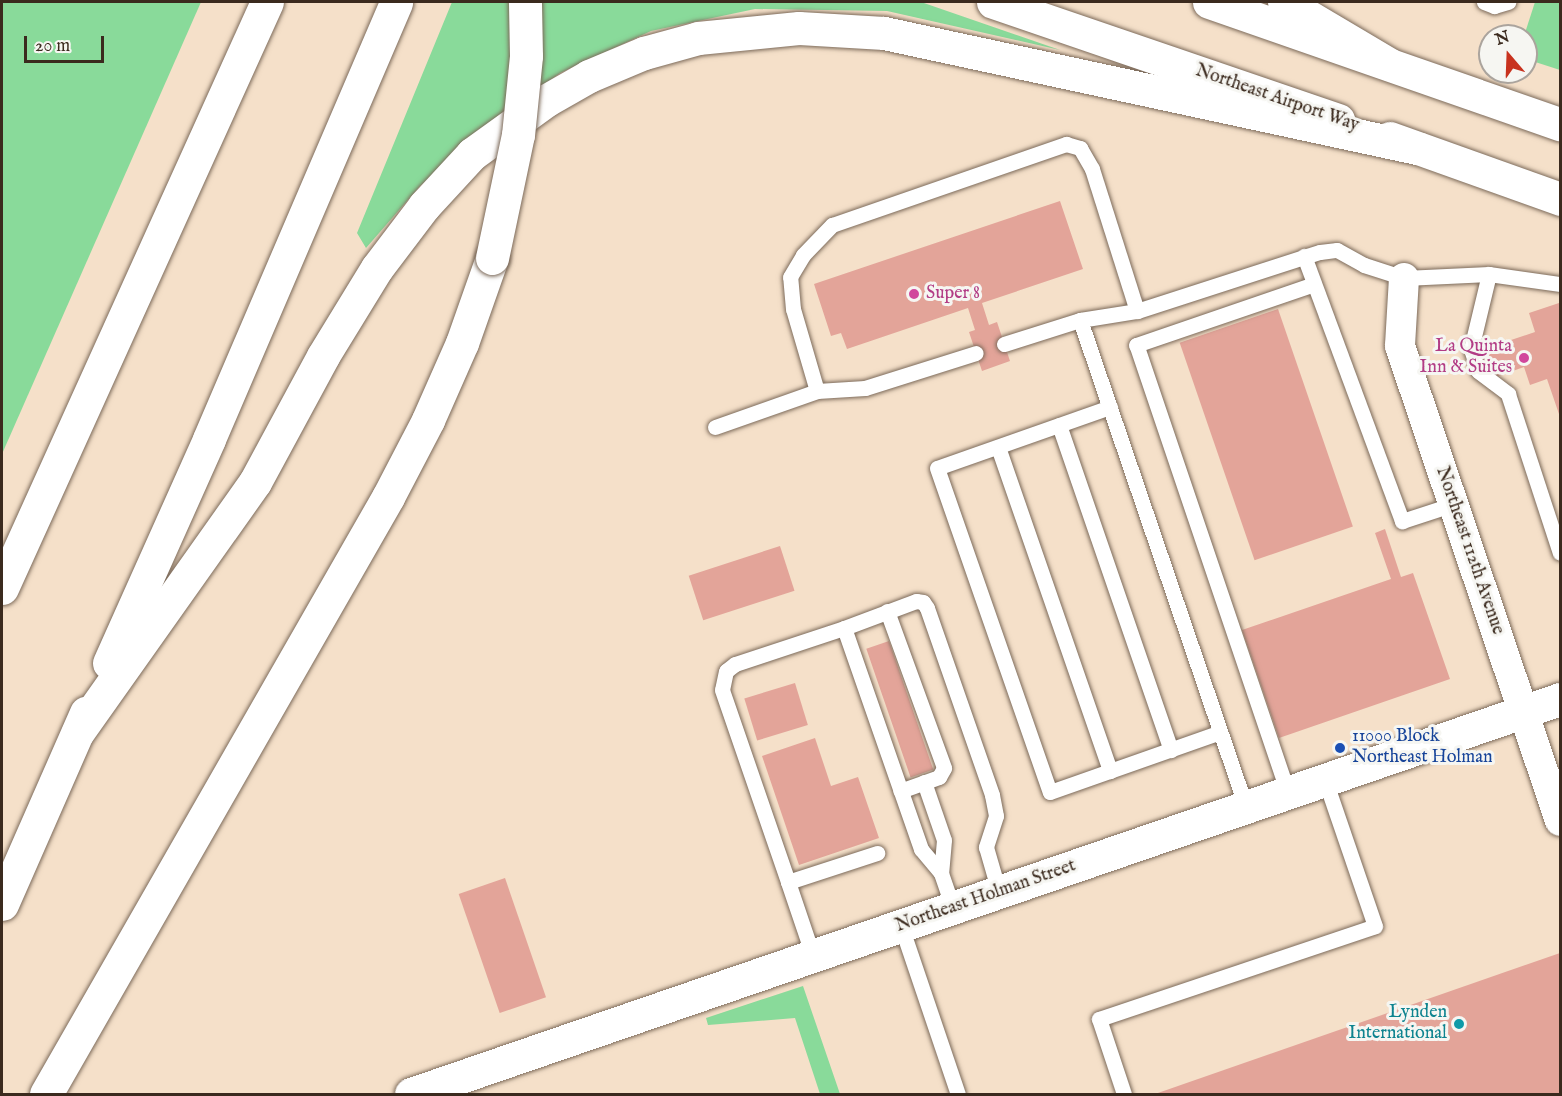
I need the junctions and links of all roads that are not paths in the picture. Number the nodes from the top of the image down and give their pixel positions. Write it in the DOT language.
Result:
graph roads {
  1 [pos="267,2"];
  2 [pos="396,2"];
  3 [pos="525,2"];
  4 [pos="993,2"];
  5 [pos="1209,2"];
  6 [pos="1284,2"];
  7 [pos="1484,2"];
  8 [pos="1508,2"];
  9 [pos="1389,64"];
  10 [pos="1560,124"];
  11 [pos="1417,148"];
  12 [pos="1560,199"];
  13 [pos="1304,256"];
  14 [pos="1489,274"];
  15 [pos="1404,278"];
  16 [pos="1314,284"];
  17 [pos="1560,284"];
  18 [pos="1137,311"];
  19 [pos="1080,320"];
  20 [pos="1004,344"];
  21 [pos="975,353"];
  22 [pos="817,391"];
  23 [pos="1110,407"];
  24 [pos="1059,425"];
  25 [pos="715,427"];
  26 [pos="998,447"];
  27 [pos="1454,504"];
  28 [pos="1560,552"];
  29 [pos="2,588"];
  30 [pos="887,612"];
  31 [pos="844,628"];
  32 [pos="1560,699"];
  33 [pos="1523,711"];
  34 [pos="78,732"];
  35 [pos="1220,732"];
  36 [pos="1171,750"];
  37 [pos="1110,771"];
  38 [pos="1324,780"];
  39 [pos="924,782"];
  40 [pos="900,791"];
  41 [pos="1288,793"];
  42 [pos="1246,807"];
  43 [pos="1560,821"];
  44 [pos="877,853"];
  45 [pos="941,873"];
  46 [pos="788,882"];
  47 [pos="999,892"];
  48 [pos="2,904"];
  49 [pos="953,908"];
  50 [pos="901,926"];
  51 [pos="813,956"];
  52 [pos="420,1093"];
  53 [pos="46,1095"];
  54 [pos="958,1095"];
  55 [pos="1124,1095"];
  1 -- 29 [label="main road"];
  2 -- 34 [label="main road"];
  3 -- 53 [label="main road, bridge"];
  4 -- 11 [label="main road, Northeast Airport Way"];
  5 -- 9 [label="main road"];
  6 -- 9 [label="main road"];
  7 -- 8 [label="lane"];
  9 -- 10 [label="main road"];
  11 -- 12 [label="main road, Northeast Airport Way"];
  11 -- 34 [label="main road"];
  13 -- 15 [label="lane"];
  13 -- 16 [label="lane"];
  13 -- 18 [label="lane"];
  14 -- 15 [label="lane"];
  14 -- 17 [label="lane"];
  14 -- 28 [label="lane"];
  15 -- 27 [label="street, Northeast 112th Avenue"];
  16 -- 27 [label="lane"];
  16 -- 41 [label="lane"];
  18 -- 19 [label="lane"];
  18 -- 22 [label="lane"];
  19 -- 20 [label="lane"];
  19 -- 23 [label="lane"];
  21 -- 22 [label="lane"];
  22 -- 25 [label="lane"];
  23 -- 24 [label="lane"];
  23 -- 35 [label="lane"];
  24 -- 26 [label="lane"];
  24 -- 36 [label="lane"];
  26 -- 37 [label="lane"];
  26 -- 37 [label="lane"];
  27 -- 33 [label="street, Northeast 112th Avenue"];
  30 -- 31 [label="lane"];
  30 -- 39 [label="lane"];
  30 -- 47 [label="lane"];
  31 -- 40 [label="lane"];
  31 -- 46 [label="lane"];
  32 -- 33 [label="main road, Northeast Holman Street"];
  33 -- 38 [label="main road, Northeast Holman Street"];
  33 -- 43 [label="street, Northeast 112th Avenue"];
  34 -- 48 [label="main road"];
  35 -- 36 [label="lane"];
  35 -- 42 [label="lane"];
  36 -- 37 [label="lane"];
  38 -- 41 [label="main road, Northeast Holman Street"];
  38 -- 55 [label="lane"];
  39 -- 40 [label="lane"];
  39 -- 45 [label="lane"];
  40 -- 45 [label="lane"];
  41 -- 42 [label="main road, Northeast Holman Street"];
  42 -- 47 [label="main road, Northeast Holman Street"];
  44 -- 46 [label="lane"];
  45 -- 49 [label="lane"];
  46 -- 51 [label="lane"];
  47 -- 49 [label="main road, Northeast Holman Street"];
  49 -- 50 [label="main road, Northeast Holman Street"];
  50 -- 51 [label="main road, Northeast Holman Street"];
  50 -- 54 [label="lane"];
  51 -- 52 [label="main road, Northeast Holman Street"];
}
